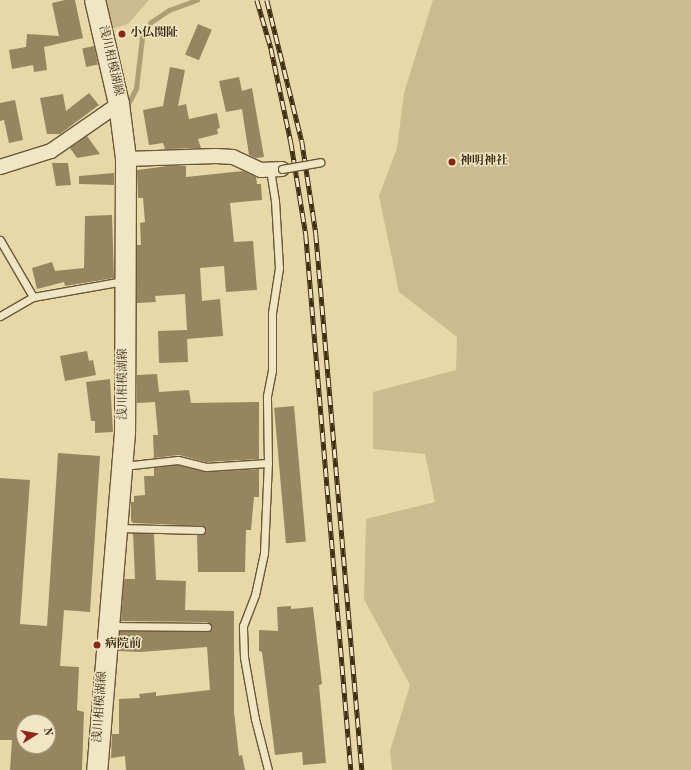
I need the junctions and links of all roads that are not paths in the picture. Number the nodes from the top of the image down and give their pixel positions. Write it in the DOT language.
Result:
graph roads {
  1 [pos="95,0"];
  2 [pos="119,104"];
  3 [pos="126,159"];
  4 [pos="320,162"];
  5 [pos="0,167"];
  6 [pos="276,169"];
  7 [pos="0,240"];
  8 [pos="124,281"];
  9 [pos="32,297"];
  10 [pos="0,316"];
  11 [pos="268,463"];
  12 [pos="122,466"];
  13 [pos="116,528"];
  14 [pos="201,530"];
  15 [pos="108,626"];
  16 [pos="207,627"];
  17 [pos="97,770"];
  18 [pos="268,770"];
  1 -- 2 [label="main road, 浅川相模湖線"];
  2 -- 3 [label="main road, 浅川相模湖線"];
  2 -- 5 [label="street"];
  3 -- 6 [label="street"];
  3 -- 8 [label="main road, 浅川相模湖線"];
  4 -- 6 [label="lane, bridge"];
  6 -- 11 [label="lane"];
  7 -- 9 [label="lane"];
  8 -- 9 [label="lane"];
  8 -- 12 [label="main road, 浅川相模湖線"];
  9 -- 10 [label="lane"];
  11 -- 12 [label="lane"];
  11 -- 18 [label="lane"];
  12 -- 13 [label="main road, 浅川相模湖線"];
  13 -- 14 [label="lane"];
  13 -- 15 [label="main road, 浅川相模湖線"];
  15 -- 16 [label="lane"];
  15 -- 17 [label="main road, 浅川相模湖線"];
}
